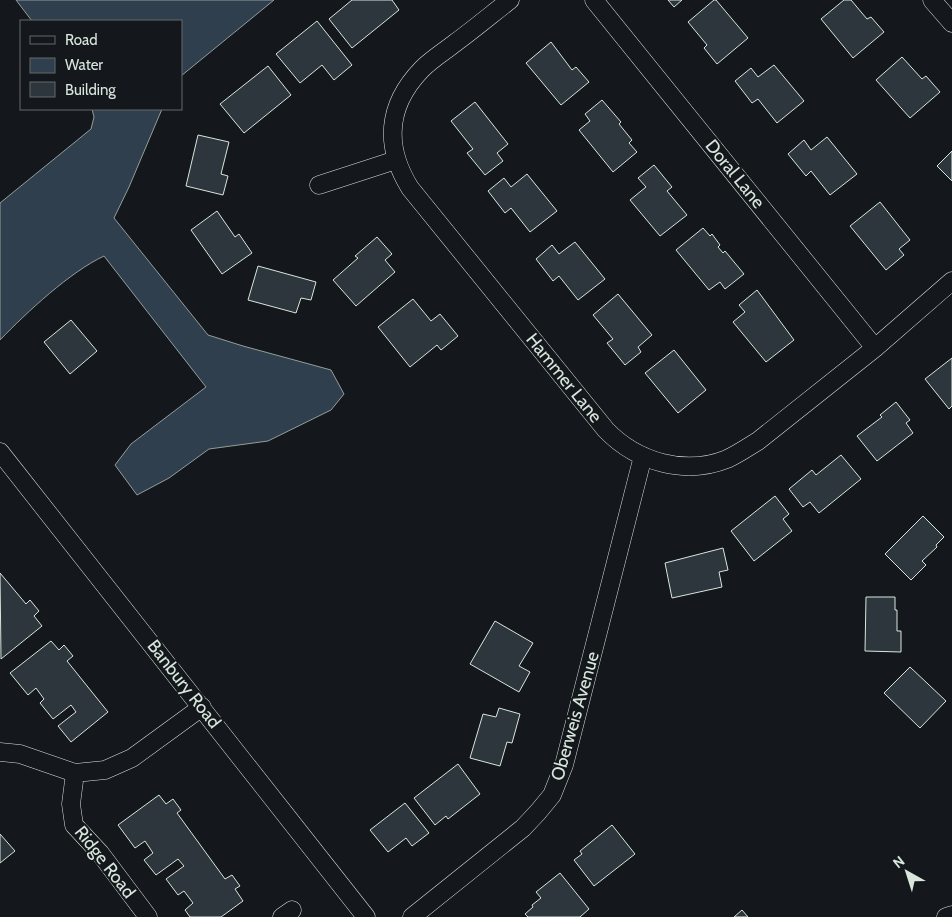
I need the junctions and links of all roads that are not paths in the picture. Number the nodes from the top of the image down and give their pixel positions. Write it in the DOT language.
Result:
graph roads {
  1 [pos="510,0"];
  2 [pos="594,0"];
  3 [pos="932,0"];
  4 [pos="952,23"];
  5 [pos="396,160"];
  6 [pos="320,185"];
  7 [pos="952,281"];
  8 [pos="875,348"];
  9 [pos="0,452"];
  10 [pos="643,456"];
  11 [pos="202,707"];
  12 [pos="0,752"];
  13 [pos="75,773"];
  14 [pos="952,915"];
  15 [pos="148,917"];
  16 [pos="366,917"];
  17 [pos="412,917"];
  18 [pos="946,917"];
  1 -- 5 [label="street, Hammer Lane"];
  2 -- 8 [label="street, Doral Lane"];
  3 -- 4 [label="street"];
  5 -- 6 [label="street"];
  5 -- 10 [label="street, Hammer Lane"];
  7 -- 8 [label="street, Hammer Lane"];
  8 -- 10 [label="street, Hammer Lane"];
  9 -- 11 [label="street, Banbury Road"];
  10 -- 17 [label="street, Oberweis Avenue"];
  11 -- 13 [label="street"];
  11 -- 16 [label="street, Banbury Road"];
  12 -- 13 [label="street"];
  13 -- 15 [label="street, Ridge Road"];
  14 -- 18 [label="street"];
}
